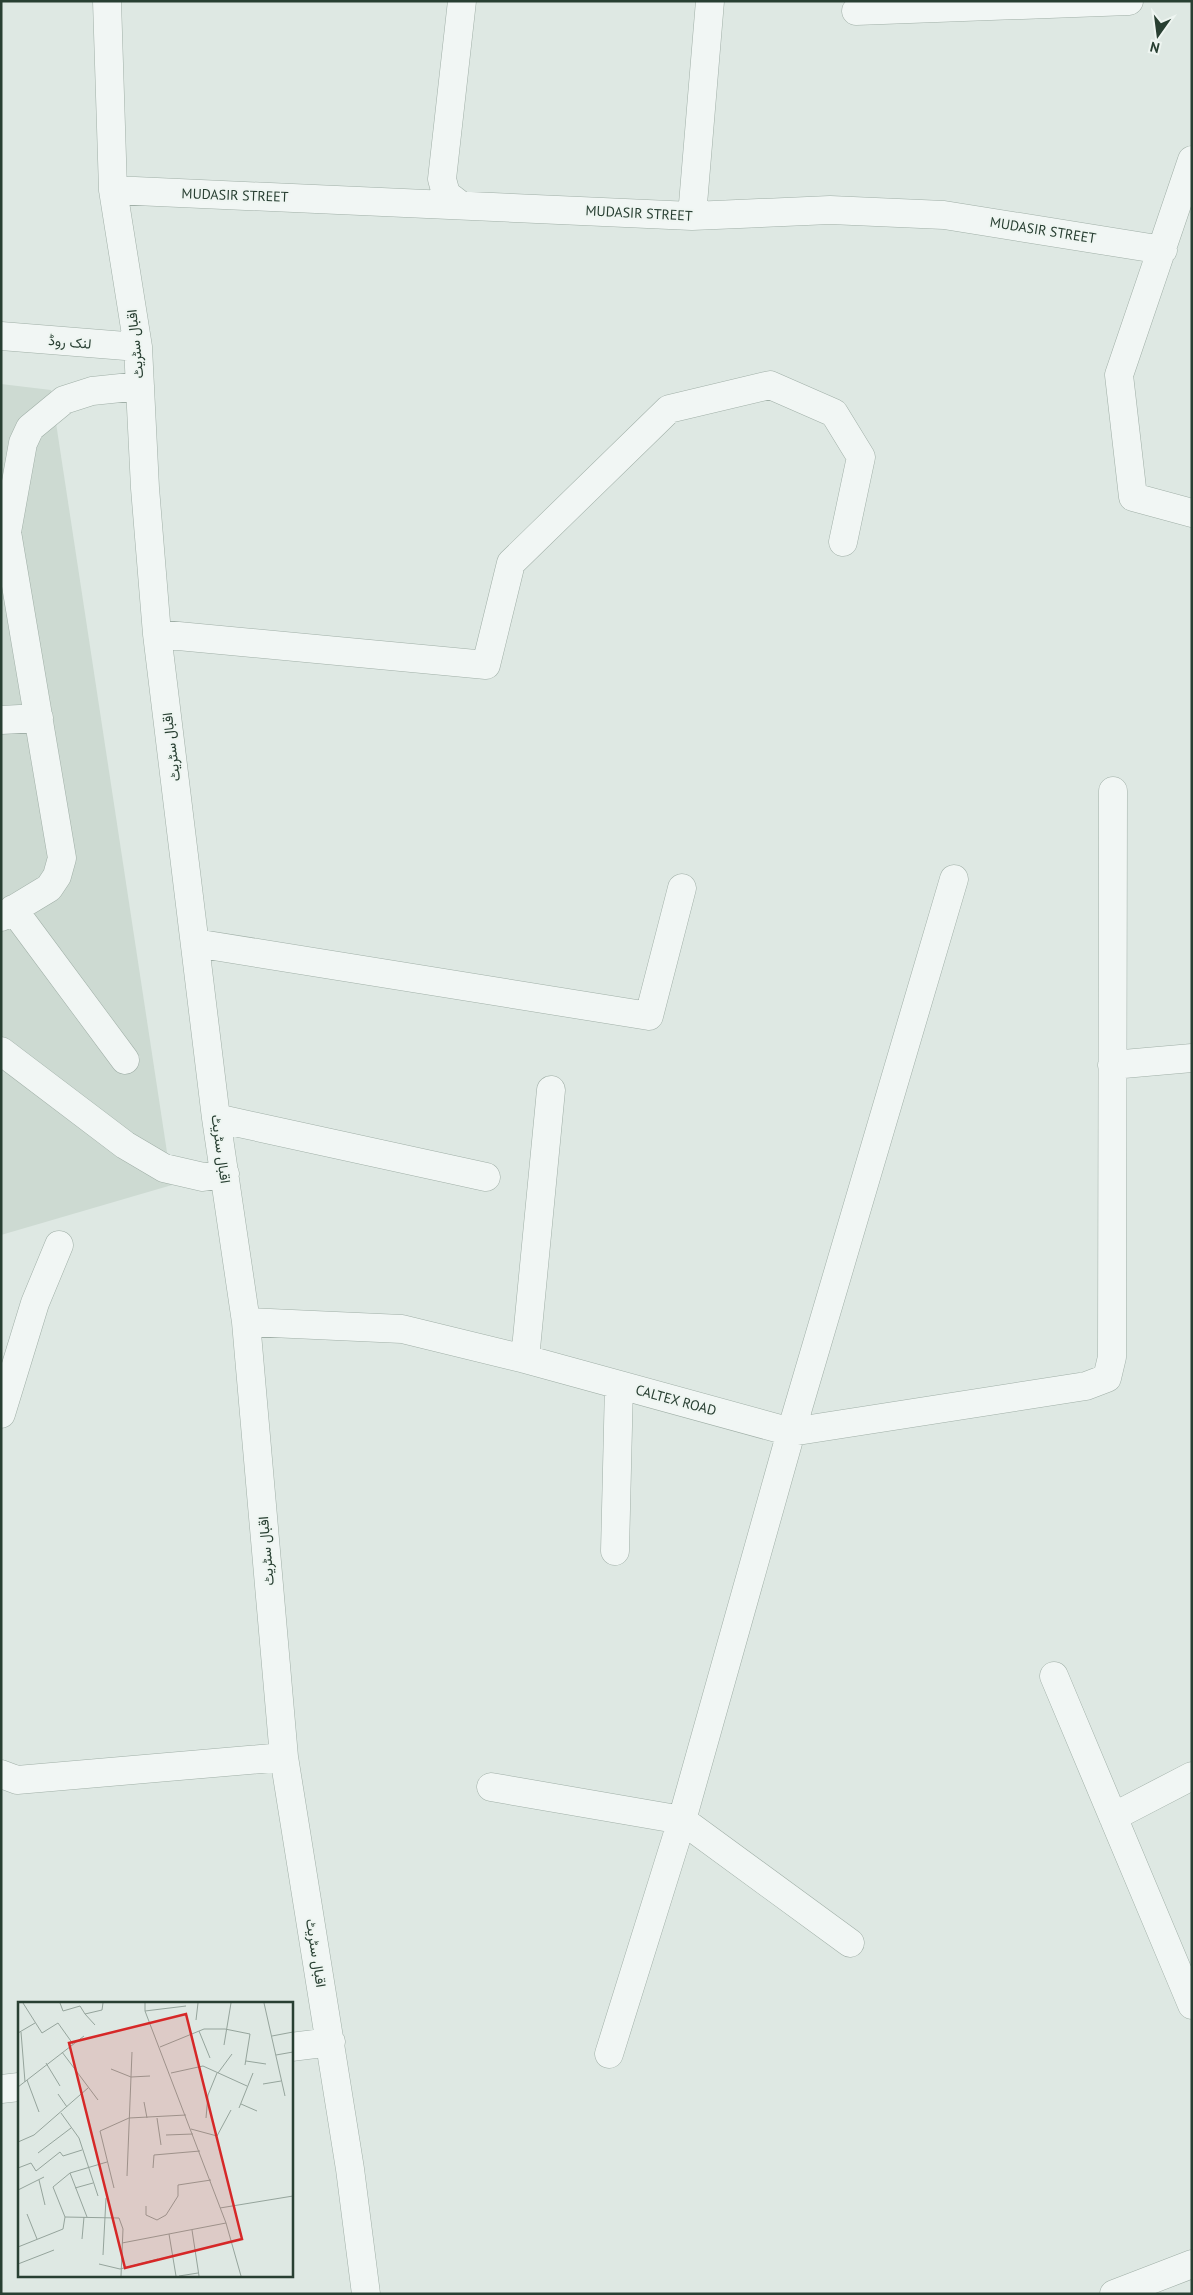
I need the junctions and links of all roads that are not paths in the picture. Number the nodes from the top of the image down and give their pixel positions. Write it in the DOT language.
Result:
graph roads {
  1 [pos="107,1"];
  2 [pos="462,1"];
  3 [pos="710,1"];
  4 [pos="1129,1"];
  5 [pos="856,11"];
  6 [pos="1192,160"];
  7 [pos="113,190"];
  8 [pos="459,204"];
  9 [pos="692,216"];
  10 [pos="1163,250"];
  11 [pos="1,336"];
  12 [pos="138,347"];
  13 [pos="140,386"];
  14 [pos="1192,513"];
  15 [pos="843,542"];
  16 [pos="157,634"];
  17 [pos="39,718"];
  18 [pos="1,720"];
  19 [pos="1113,791"];
  20 [pos="954,879"];
  21 [pos="682,888"];
  22 [pos="7,913"];
  23 [pos="194,943"];
  24 [pos="1,1051"];
  25 [pos="1192,1058"];
  26 [pos="125,1060"];
  27 [pos="1112,1065"];
  28 [pos="551,1090"];
  29 [pos="216,1118"];
  30 [pos="225,1174"];
  31 [pos="486,1177"];
  32 [pos="59,1245"];
  33 [pos="246,1322"];
  34 [pos="525,1359"];
  35 [pos="619,1385"];
  36 [pos="1,1414"];
  37 [pos="791,1432"];
  38 [pos="615,1551"];
  39 [pos="1054,1676"];
  40 [pos="284,1758"];
  41 [pos="1,1774"];
  42 [pos="1192,1776"];
  43 [pos="491,1787"];
  44 [pos="1113,1817"];
  45 [pos="682,1820"];
  46 [pos="850,1943"];
  47 [pos="1192,2005"];
  48 [pos="331,2042"];
  49 [pos="292,2047"];
  50 [pos="609,2054"];
  51 [pos="18,2087"];
  52 [pos="1,2089"];
  53 [pos="1192,2264"];
  54 [pos="1156,2286"];
  55 [pos="366,2294"];
  56 [pos="1114,2294"];
  1 -- 7 [label="street, اقبال سٹریٹ"];
  2 -- 8 [label="street"];
  3 -- 9 [label="street"];
  4 -- 5 [label="street"];
  6 -- 10 [label="street"];
  7 -- 8 [label="street, MUDASIR STREET"];
  7 -- 12 [label="street, اقبال سٹریٹ"];
  8 -- 9 [label="street, MUDASIR STREET"];
  9 -- 10 [label="street, MUDASIR STREET"];
  10 -- 14 [label="street"];
  11 -- 12 [label="street, لنک روڈ"];
  12 -- 13 [label="street, اقبال سٹریٹ"];
  13 -- 16 [label="street, اقبال سٹریٹ"];
  13 -- 17 [label="street"];
  15 -- 16 [label="street"];
  16 -- 23 [label="street, اقبال سٹریٹ"];
  17 -- 18 [label="street"];
  17 -- 22 [label="street"];
  19 -- 27 [label="street"];
  20 -- 37 [label="street"];
  21 -- 23 [label="street"];
  22 -- 26 [label="street"];
  23 -- 29 [label="street, اقبال سٹریٹ"];
  24 -- 30 [label="street"];
  25 -- 27 [label="street"];
  27 -- 37 [label="street, CALTEX ROAD"];
  28 -- 34 [label="street"];
  29 -- 30 [label="street, اقبال سٹریٹ"];
  29 -- 31 [label="street"];
  30 -- 33 [label="street, اقبال سٹریٹ"];
  32 -- 36 [label="street"];
  33 -- 34 [label="street, CALTEX ROAD"];
  33 -- 40 [label="street, اقبال سٹریٹ"];
  34 -- 35 [label="street, CALTEX ROAD"];
  35 -- 37 [label="street, CALTEX ROAD"];
  35 -- 38 [label="street"];
  37 -- 45 [label="street"];
  39 -- 44 [label="street"];
  40 -- 41 [label="street"];
  40 -- 48 [label="street, اقبال سٹریٹ"];
  42 -- 44 [label="street"];
  43 -- 45 [label="street"];
  44 -- 47 [label="street"];
  45 -- 46 [label="street"];
  45 -- 50 [label="street"];
  48 -- 49 [label="street"];
  48 -- 55 [label="street, اقبال سٹریٹ"];
  51 -- 52 [label="street"];
  53 -- 54 [label="street"];
  54 -- 56 [label="street"];
}
